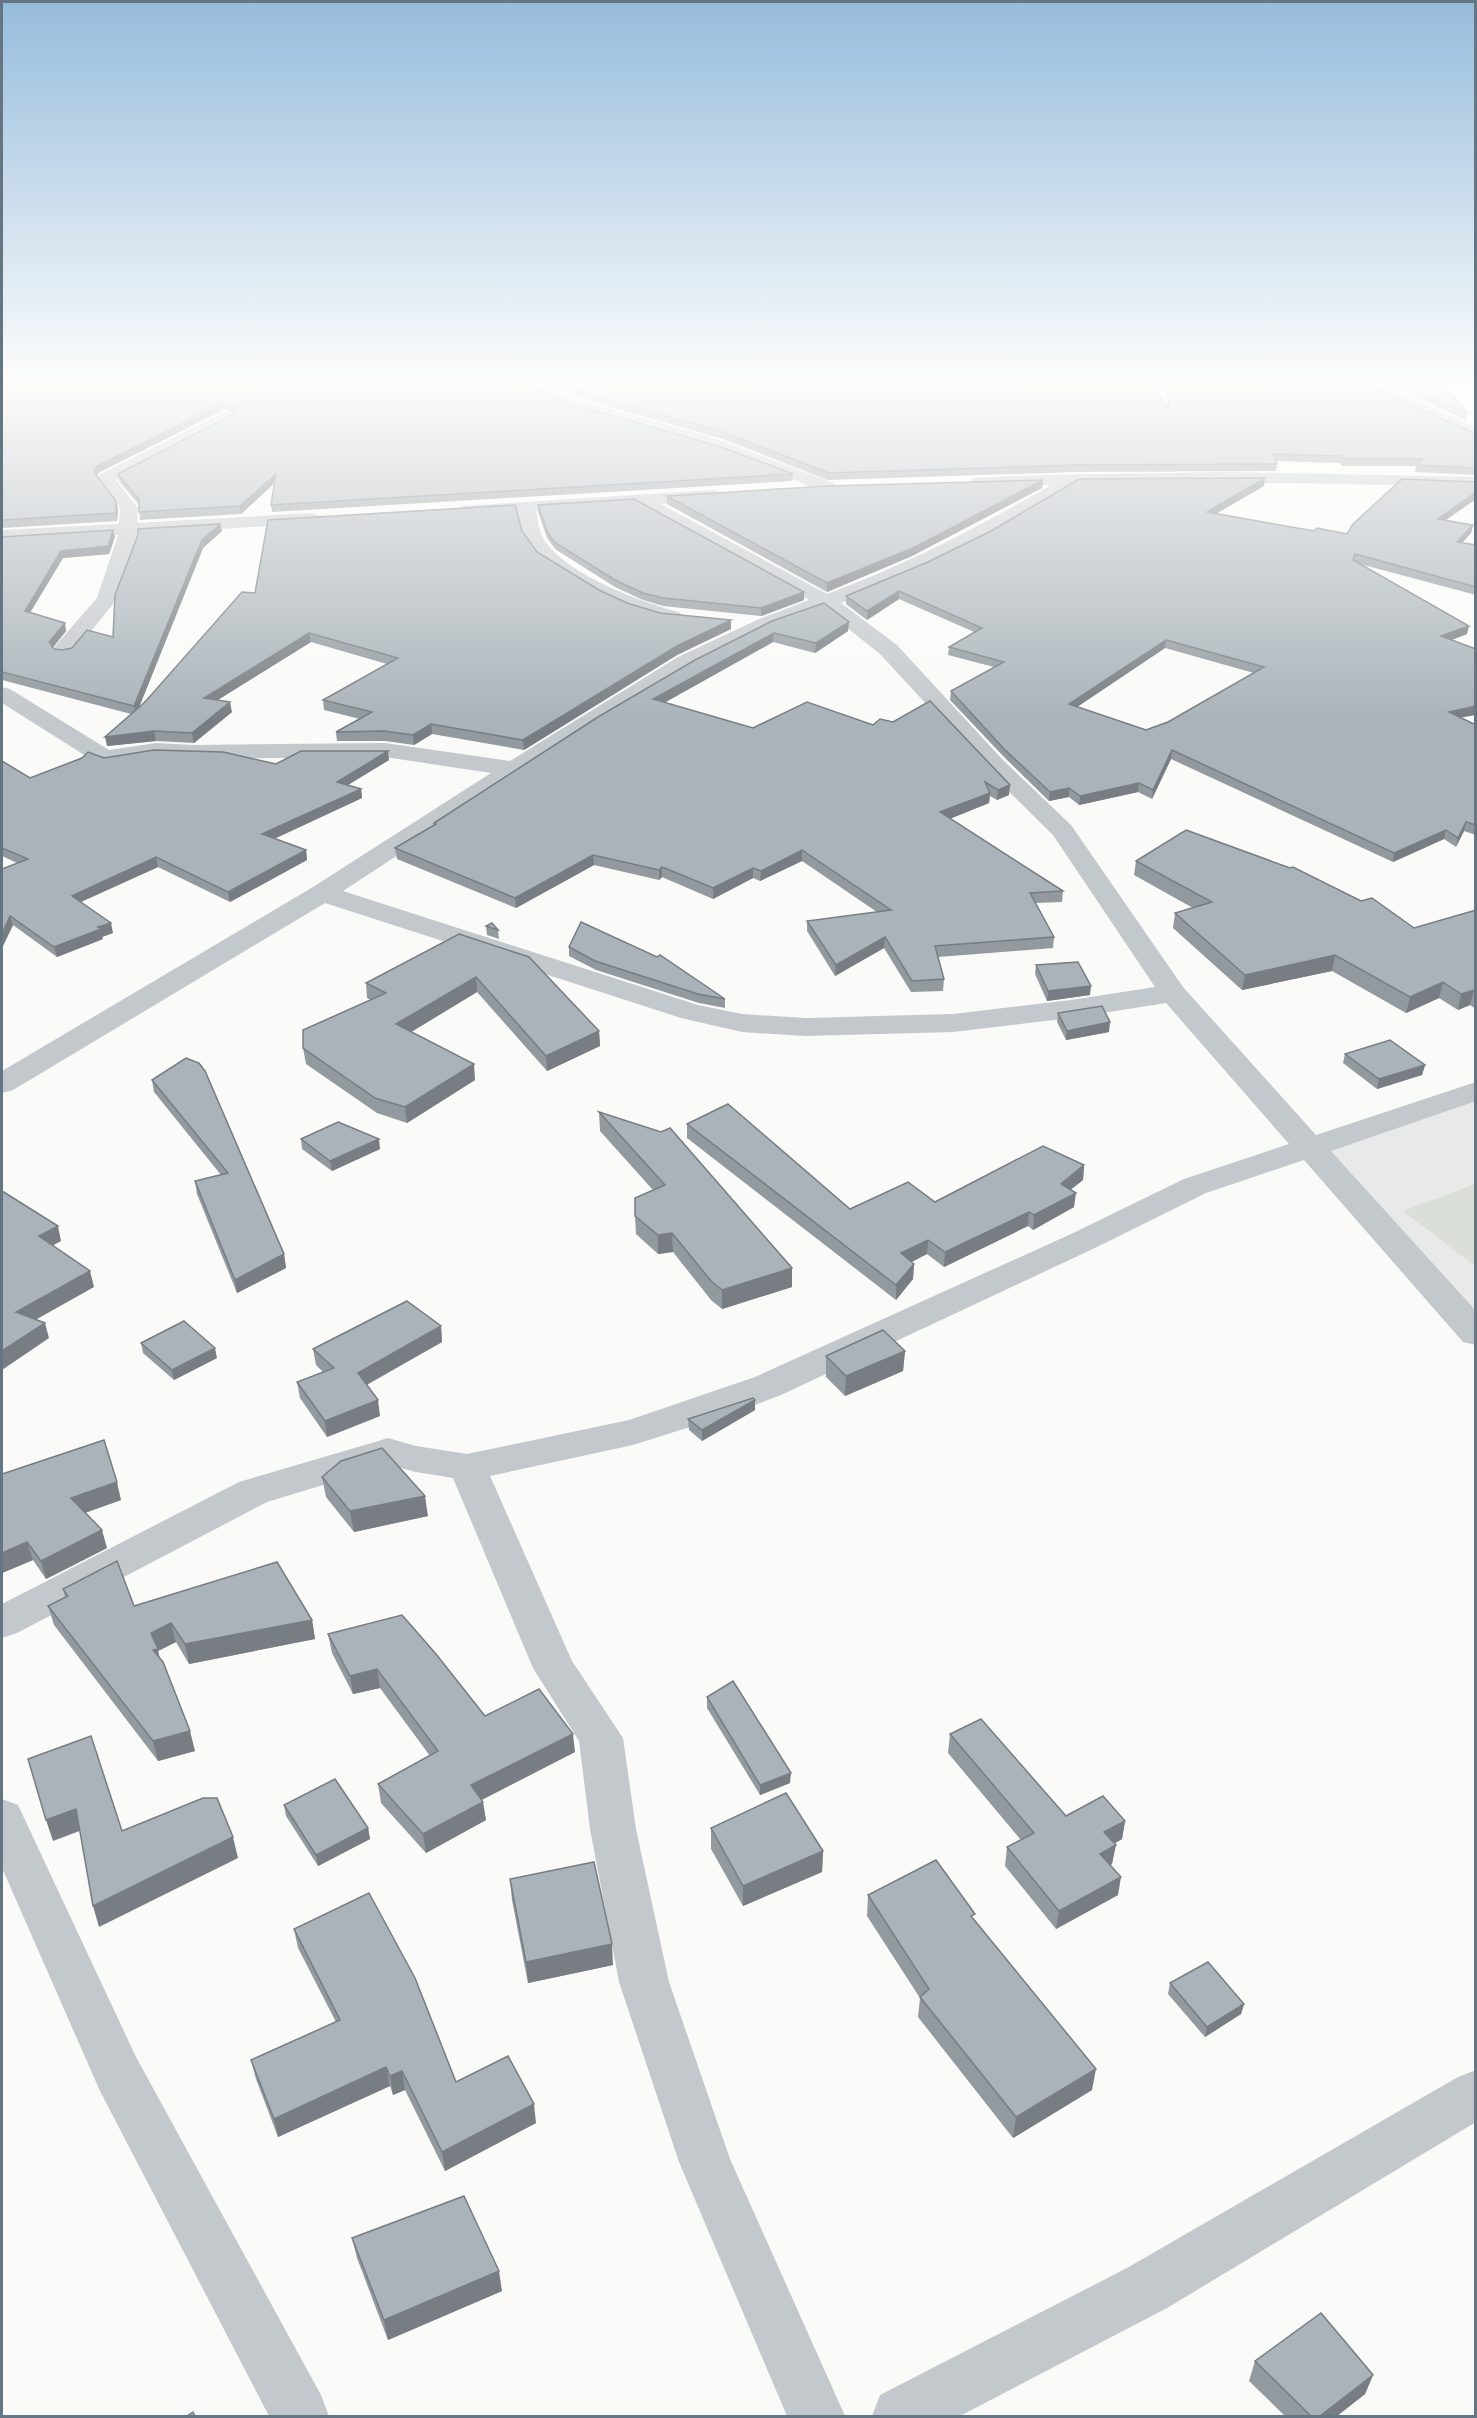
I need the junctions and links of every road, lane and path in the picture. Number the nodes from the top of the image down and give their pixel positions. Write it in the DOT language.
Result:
graph roads {
  1 [pos="119,495"];
  2 [pos="705,495"];
  3 [pos="1047,495"];
  4 [pos="639,499"];
  5 [pos="525,506"];
  6 [pos="455,510"];
  7 [pos="327,518"];
  8 [pos="129,529"];
  9 [pos="2,536"];
  10 [pos="827,602"];
  11 [pos="689,618"];
  12 [pos="720,621"];
  13 [pos="764,624"];
  14 [pos="64,650"];
  15 [pos="2,694"];
  16 [pos="516,769"];
  17 [pos="322,893"];
  18 [pos="1173,993"];
  19 [pos="2,1084"];
  20 [pos="1476,1091"];
  21 [pos="1307,1146"];
  22 [pos="1476,1334"];
  23 [pos="467,1467"];
  24 [pos="2,1622"];
  25 [pos="2,1818"];
  26 [pos="1476,2094"];
  27 [pos="300,2416"];
  28 [pos="816,2416"];
  29 [pos="901,2416"];
  1 -- 8 [label="street"];
  2 -- 4 [label="street"];
  3 -- 10 [label="street"];
  4 -- 5 [label="street"];
  4 -- 10 [label="street"];
  5 -- 6 [label="street"];
  5 -- 11 [label="street"];
  7 -- 8 [label="street"];
  8 -- 9 [label="street"];
  8 -- 14 [label="street"];
  10 -- 13 [label="street"];
  10 -- 18 [label="street"];
  12 -- 13 [label="street"];
  13 -- 16 [label="street"];
  15 -- 16 [label="street"];
  16 -- 17 [label="street"];
  17 -- 18 [label="street"];
  17 -- 19 [label="street"];
  18 -- 21 [label="street"];
  20 -- 21 [label="street"];
  21 -- 22 [label="street"];
  21 -- 23 [label="street"];
  23 -- 24 [label="street"];
  23 -- 28 [label="street"];
  25 -- 27 [label="street"];
  26 -- 29 [label="street"];
}
